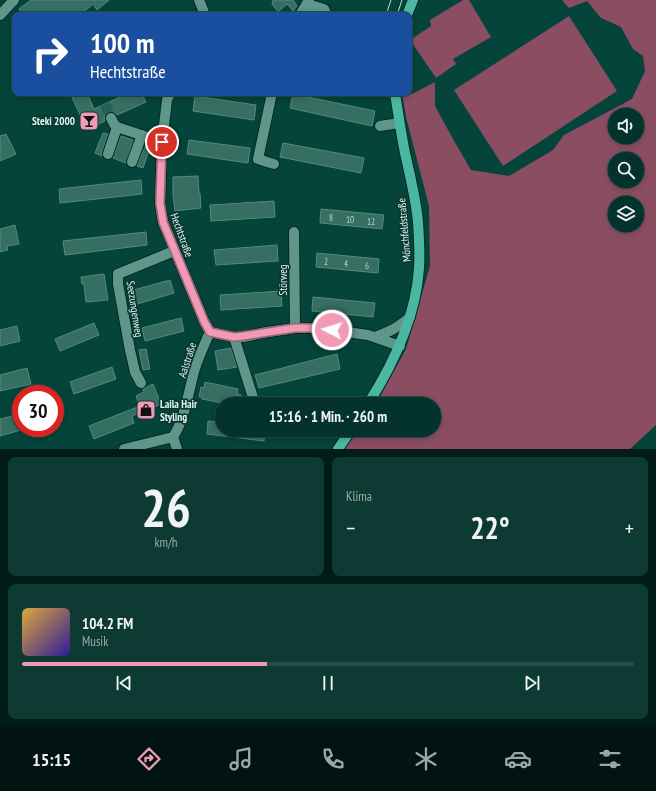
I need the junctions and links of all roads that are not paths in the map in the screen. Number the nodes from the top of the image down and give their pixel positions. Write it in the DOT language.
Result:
graph roads {
  1 [pos="14,0"];
  2 [pos="199,0"];
  3 [pos="413,0"];
  4 [pos="304,8"];
  5 [pos="204,12"];
  6 [pos="326,12"];
  7 [pos="408,12"];
  8 [pos="0,15"];
  9 [pos="169,96"];
  10 [pos="271,96"];
  11 [pos="395,96"];
  12 [pos="399,123"];
  13 [pos="380,126"];
  14 [pos="142,135"];
  15 [pos="162,142"];
  16 [pos="108,154"];
  17 [pos="132,162"];
  18 [pos="274,164"];
  19 [pos="294,232"];
  20 [pos="174,251"];
  21 [pos="410,317"];
  22 [pos="295,328"];
  23 [pos="210,332"];
  24 [pos="234,337"];
  25 [pos="375,337"];
  26 [pos="400,346"];
  27 [pos="141,383"];
  28 [pos="253,397"];
  29 [pos="372,397"];
  30 [pos="346,437"];
  31 [pos="173,438"];
  32 [pos="124,449"];
  33 [pos="177,449"];
  34 [pos="338,449"];
  1 -- 8 [label="street"];
  2 -- 5 [label="street"];
  3 -- 7 [label="main road"];
  4 -- 6 [label="street"];
  9 -- 15 [label="street, Hechtstraße"];
  10 -- 18 [label="street"];
  11 -- 12 [label="main road, Mönchfeldstraße"];
  12 -- 13 [label="street"];
  12 -- 21 [label="main road, Mönchfeldstraße"];
  14 -- 15 [label="street"];
  14 -- 16 [label="street"];
  14 -- 17 [label="street"];
  15 -- 20 [label="street, Hechtstraße"];
  19 -- 22 [label="street, Störweg"];
  20 -- 23 [label="street, Hechtstraße"];
  20 -- 27 [label="street, Seezungenweg"];
  21 -- 25 [label="street"];
  21 -- 26 [label="main road, Mönchfeldstraße"];
  22 -- 24 [label="street"];
  22 -- 25 [label="street"];
  23 -- 24 [label="street"];
  23 -- 31 [label="street, Aalstraße"];
  24 -- 28 [label="street"];
  25 -- 26 [label="street"];
  26 -- 29 [label="main road, Mönchfeldstraße"];
  30 -- 34 [label="main road"];
  31 -- 32 [label="street"];
  31 -- 33 [label="street"];
}
